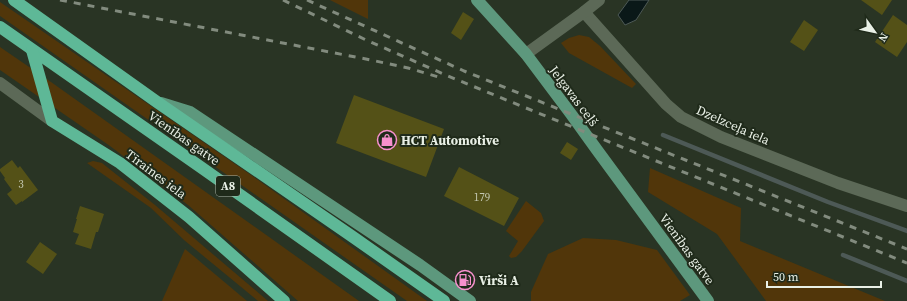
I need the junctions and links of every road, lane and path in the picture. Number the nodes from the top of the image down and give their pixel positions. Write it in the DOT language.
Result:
graph roads {
  1 [pos="14,0"];
  2 [pos="477,0"];
  3 [pos="600,0"];
  4 [pos="584,12"];
  5 [pos="0,27"];
  6 [pos="32,50"];
  7 [pos="526,54"];
  8 [pos="0,83"];
  9 [pos="157,102"];
  10 [pos="52,121"];
  11 [pos="907,206"];
  12 [pos="643,213"];
  13 [pos="284,301"];
  14 [pos="390,301"];
  15 [pos="444,301"];
  16 [pos="470,301"];
  17 [pos="708,301"];
  1 -- 9 [label="highway, Vienības gatve / A8"];
  2 -- 7 [label="main road, Jelgavas ceļš"];
  3 -- 4 [label="street"];
  4 -- 7 [label="street"];
  4 -- 11 [label="street, Dzelzceļa iela"];
  5 -- 6 [label="highway, Vienības gatve / A8"];
  6 -- 10 [label="highway"];
  6 -- 14 [label="highway, Vienības gatve / A8"];
  7 -- 12 [label="main road, Jelgavas ceļš"];
  8 -- 10 [label="street, Tīraines iela"];
  9 -- 15 [label="highway, Vienības gatve / A8"];
  9 -- 16 [label="main road, Vienības gatve"];
  10 -- 13 [label="highway, Tīraines iela"];
  12 -- 17 [label="main road, Vienības gatve"];
}
